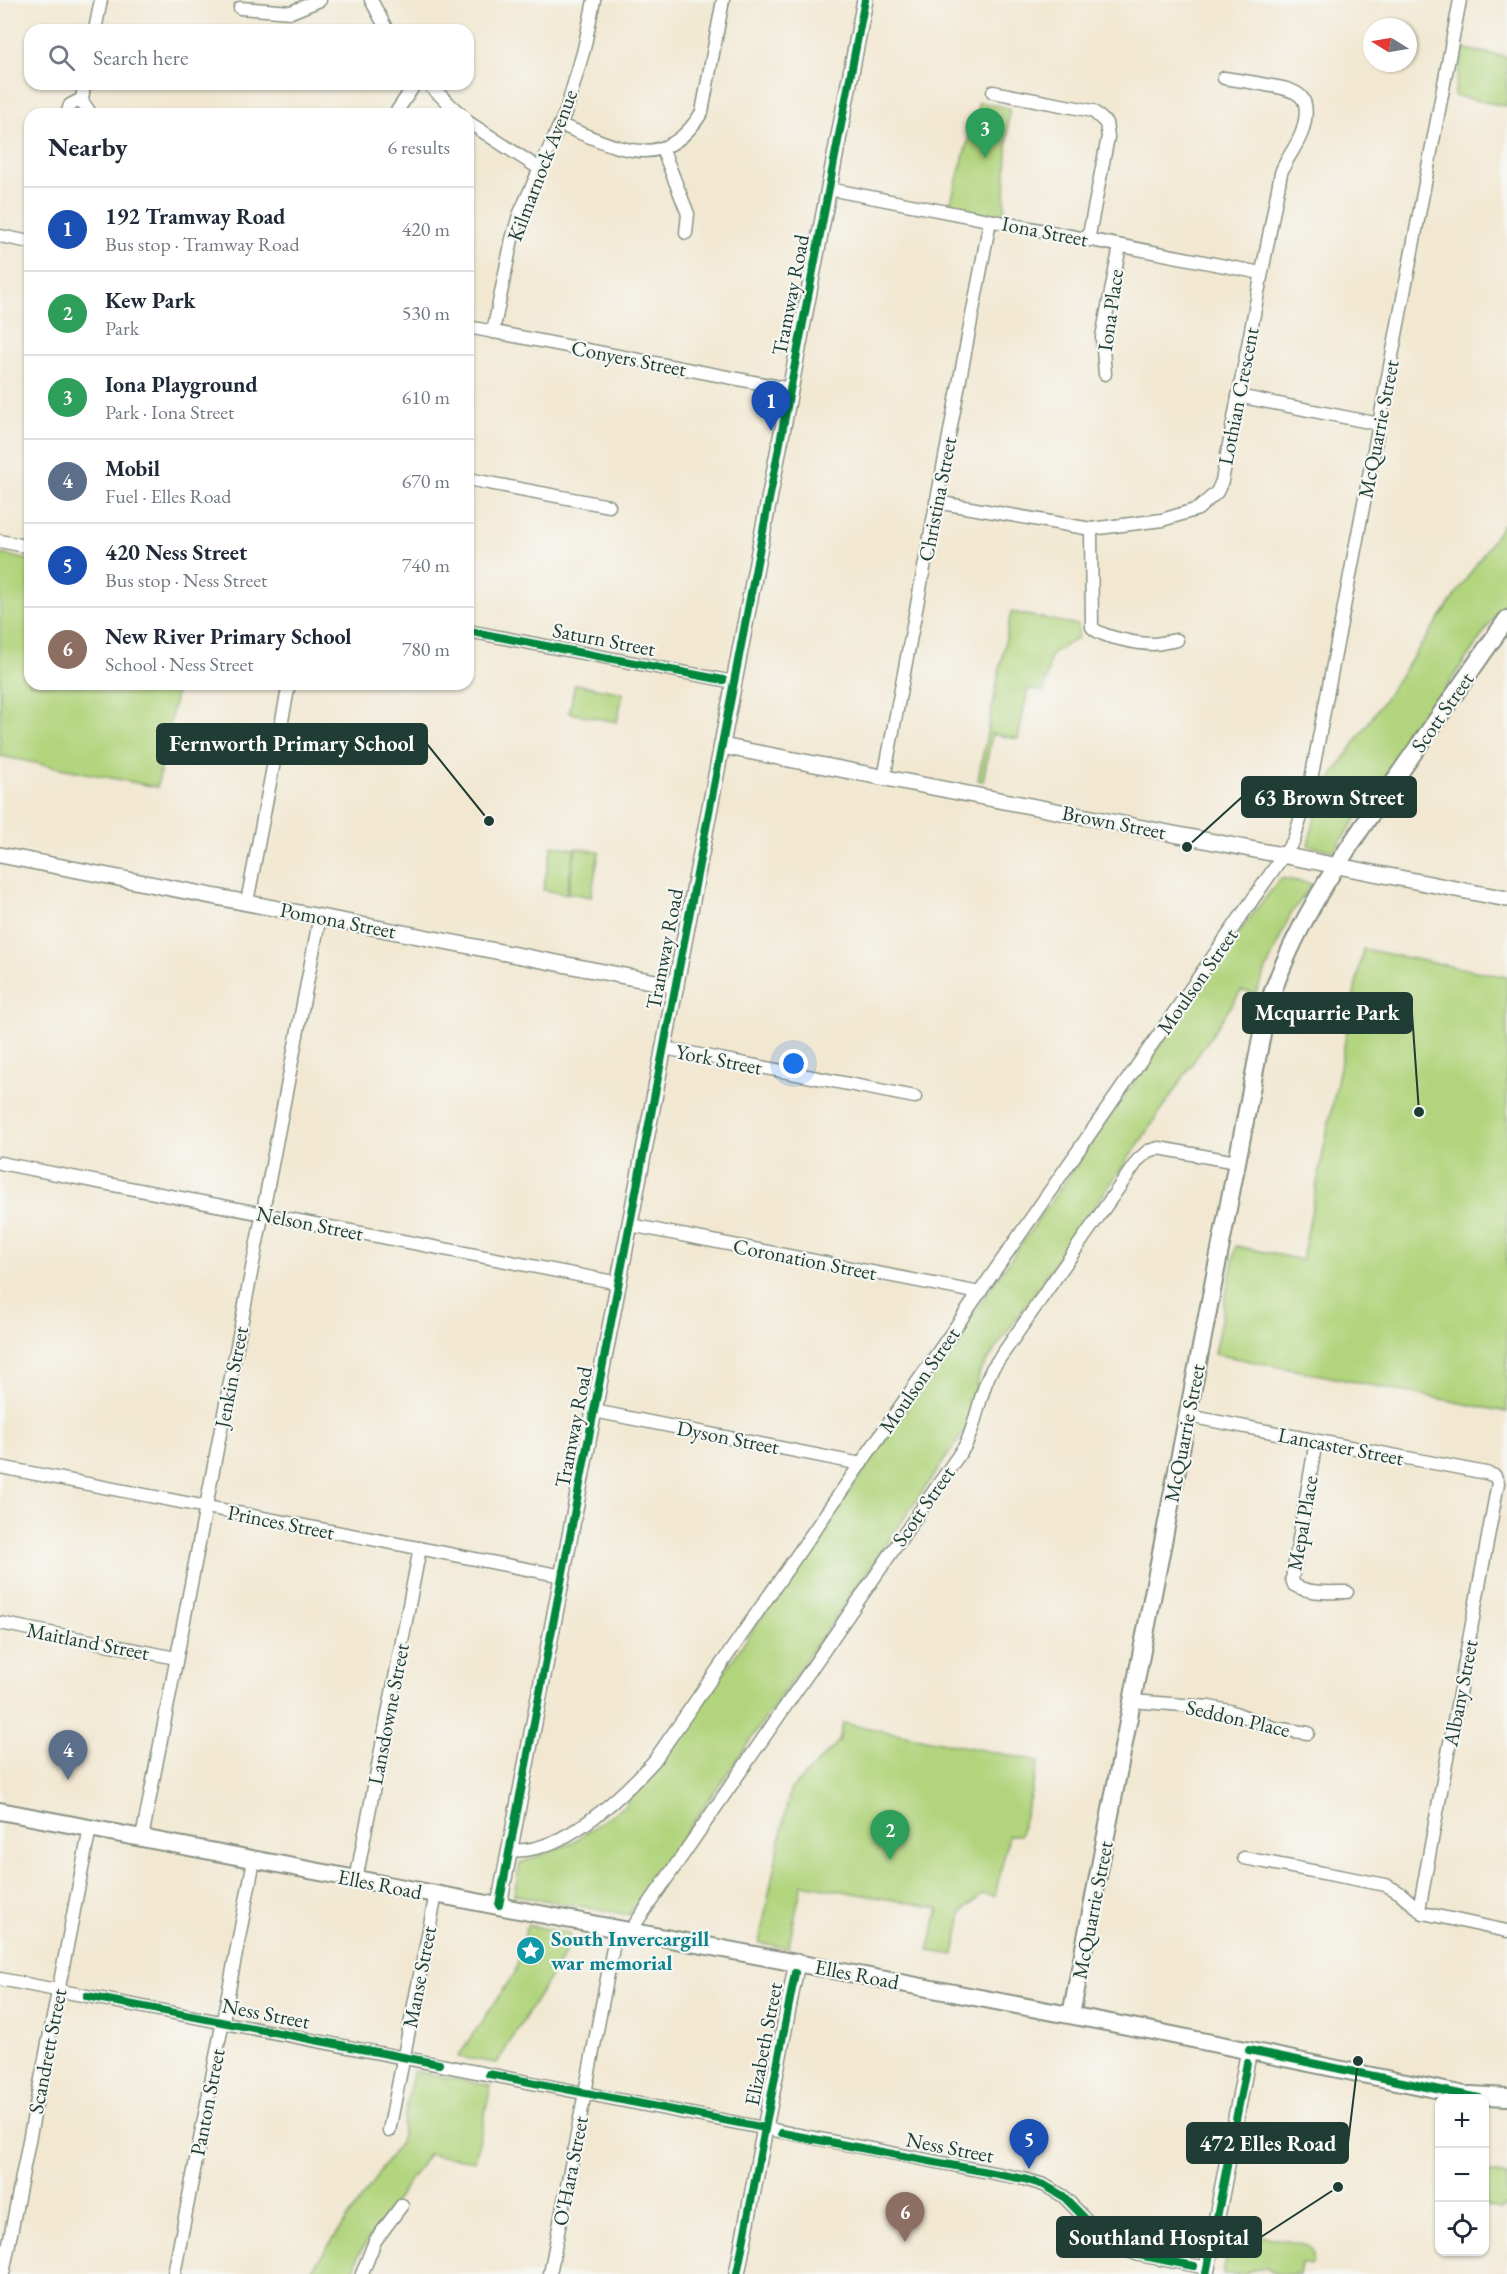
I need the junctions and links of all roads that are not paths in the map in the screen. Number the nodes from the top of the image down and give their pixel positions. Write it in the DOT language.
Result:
graph roads {
  1 [pos="100,0"];
  2 [pos="320,0"];
  3 [pos="371,0"];
  4 [pos="594,0"];
  5 [pos="723,0"];
  6 [pos="865,0"];
  7 [pos="1460,0"];
  8 [pos="240,8"];
  9 [pos="96,24"];
  10 [pos="384,24"];
  11 [pos="1224,78"];
  12 [pos="83,90"];
  13 [pos="411,90"];
  14 [pos="434,90"];
  15 [pos="993,92"];
  16 [pos="82,99"];
  17 [pos="69,108"];
  18 [pos="85,108"];
  19 [pos="398,108"];
  20 [pos="454,108"];
  21 [pos="561,125"];
  22 [pos="474,126"];
  23 [pos="662,148"];
  24 [pos="540,169"];
  25 [pos="829,189"];
  26 [pos="990,221"];
  27 [pos="686,233"];
  28 [pos="0,236"];
  29 [pos="1088,240"];
  30 [pos="24,241"];
  31 [pos="1120,246"];
  32 [pos="1261,273"];
  33 [pos="474,328"];
  34 [pos="494,332"];
  35 [pos="1105,374"];
  36 [pos="790,389"];
  37 [pos="1238,396"];
  38 [pos="1379,424"];
  39 [pos="474,480"];
  40 [pos="936,502"];
  41 [pos="609,506"];
  42 [pos="1091,529"];
  43 [pos="0,542"];
  44 [pos="24,546"];
  45 [pos="1507,619"];
  46 [pos="474,633"];
  47 [pos="1177,640"];
  48 [pos="734,682"];
  49 [pos="288,690"];
  50 [pos="722,746"];
  51 [pos="884,778"];
  52 [pos="0,855"];
  53 [pos="1285,856"];
  54 [pos="1336,864"];
  55 [pos="1507,898"];
  56 [pos="247,902"];
  57 [pos="320,916"];
  58 [pos="676,986"];
  59 [pos="664,1048"];
  60 [pos="915,1097"];
  61 [pos="1236,1162"];
  62 [pos="0,1163"];
  63 [pos="263,1214"];
  64 [pos="630,1225"];
  65 [pos="619,1283"];
  66 [pos="980,1293"];
  67 [pos="594,1412"];
  68 [pos="1188,1416"];
  69 [pos="1316,1441"];
  70 [pos="861,1464"];
  71 [pos="0,1467"];
  72 [pos="1495,1476"];
  73 [pos="206,1507"];
  74 [pos="420,1548"];
  75 [pos="563,1576"];
  76 [pos="1347,1592"];
  77 [pos="0,1623"];
  78 [pos="176,1658"];
  79 [pos="1132,1701"];
  80 [pos="1308,1733"];
  81 [pos="0,1811"];
  82 [pos="90,1828"];
  83 [pos="142,1838"];
  84 [pos="510,1850"];
  85 [pos="1244,1858"];
  86 [pos="254,1860"];
  87 [pos="356,1880"];
  88 [pos="436,1894"];
  89 [pos="499,1905"];
  90 [pos="1419,1910"];
  91 [pos="624,1929"];
  92 [pos="1507,1931"];
  93 [pos="797,1962"];
  94 [pos="0,1979"];
  95 [pos="59,1990"];
  96 [pos="1071,2015"];
  97 [pos="222,2022"];
  98 [pos="1249,2050"];
  99 [pos="403,2057"];
  100 [pos="585,2092"];
  101 [pos="1459,2094"];
  102 [pos="1489,2097"];
  103 [pos="1507,2097"];
  104 [pos="1489,2101"];
  105 [pos="1507,2106"];
  106 [pos="765,2128"];
  107 [pos="389,2131"];
  108 [pos="402,2205"];
  109 [pos="1207,2271"];
  110 [pos="3,2274"];
  111 [pos="174,2274"];
  112 [pos="362,2274"];
  113 [pos="550,2274"];
  114 [pos="737,2274"];
  1 -- 9 [label="street"];
  2 -- 8 [label="street"];
  3 -- 10 [label="street"];
  4 -- 21 [label="street, Kilmarnock Avenue"];
  5 -- 23 [label="street"];
  6 -- 25 [label="street, Tramway Road"];
  7 -- 38 [label="street, McQuarrie Street"];
  11 -- 32 [label="street, Lothian Crescent"];
  12 -- 16 [label="street"];
  13 -- 19 [label="street"];
  14 -- 20 [label="street"];
  15 -- 29 [label="street"];
  16 -- 17 [label="street"];
  16 -- 18 [label="street"];
  21 -- 23 [label="street"];
  21 -- 24 [label="street, Kilmarnock Avenue"];
  22 -- 24 [label="street"];
  23 -- 27 [label="street"];
  24 -- 34 [label="street, Kilmarnock Avenue"];
  25 -- 26 [label="street, Iona Street"];
  25 -- 36 [label="street, Tramway Road"];
  26 -- 29 [label="street, Iona Street"];
  26 -- 40 [label="street, Christina Street"];
  28 -- 30 [label="street"];
  29 -- 31 [label="street, Iona Street"];
  31 -- 32 [label="street, Iona Street"];
  31 -- 35 [label="street, Iona Place"];
  32 -- 37 [label="street, Lothian Crescent"];
  33 -- 34 [label="street, Conyers Street"];
  34 -- 36 [label="street, Conyers Street"];
  36 -- 48 [label="street, Tramway Road"];
  37 -- 38 [label="street"];
  37 -- 42 [label="street, Lothian Crescent"];
  38 -- 53 [label="street, McQuarrie Street"];
  39 -- 41 [label="street"];
  40 -- 42 [label="street, Lothian Crescent"];
  40 -- 51 [label="street, Christina Street"];
  42 -- 47 [label="street"];
  43 -- 44 [label="street"];
  45 -- 54 [label="main road, Scott Street"];
  46 -- 48 [label="street, Saturn Street"];
  48 -- 50 [label="street, Tramway Road"];
  49 -- 56 [label="street"];
  50 -- 51 [label="street, Brown Street"];
  50 -- 58 [label="street, Tramway Road"];
  51 -- 53 [label="street, Brown Street"];
  52 -- 56 [label="street, Pomona Street"];
  53 -- 54 [label="street, Brown Street"];
  53 -- 66 [label="street, Moulson Street"];
  54 -- 55 [label="street, Brown Street"];
  54 -- 61 [label="main road, McQuarrie Street"];
  56 -- 57 [label="street, Pomona Street"];
  57 -- 58 [label="street, Pomona Street"];
  57 -- 63 [label="street, Jenkin Street"];
  58 -- 59 [label="street, Tramway Road"];
  59 -- 60 [label="street, York Street"];
  59 -- 64 [label="street, Tramway Road"];
  61 -- 68 [label="main road, McQuarrie Street"];
  61 -- 91 [label="street, Scott Street"];
  62 -- 63 [label="street, Nelson Street"];
  63 -- 65 [label="street, Nelson Street"];
  63 -- 73 [label="street, Jenkin Street"];
  64 -- 65 [label="street, Tramway Road"];
  64 -- 66 [label="street, Coronation Street"];
  65 -- 67 [label="street, Tramway Road"];
  66 -- 70 [label="street, Moulson Street"];
  67 -- 70 [label="street, Dyson Street"];
  67 -- 75 [label="street, Tramway Road"];
  68 -- 69 [label="street, Lancaster Street"];
  68 -- 79 [label="main road, McQuarrie Street"];
  69 -- 72 [label="street, Lancaster Street"];
  69 -- 76 [label="street, Mepal Place"];
  70 -- 84 [label="street, Moulson Street"];
  71 -- 73 [label="street, Princes Street"];
  72 -- 90 [label="street, Albany Street"];
  73 -- 74 [label="street, Princes Street"];
  73 -- 78 [label="street, Jenkin Street"];
  74 -- 75 [label="street, Princes Street"];
  74 -- 87 [label="street, Lansdowne Street"];
  75 -- 84 [label="street, Tramway Road"];
  77 -- 78 [label="street, Maitland Street"];
  78 -- 83 [label="street, Jenkin Street"];
  79 -- 80 [label="street, Seddon Place"];
  79 -- 96 [label="main road, McQuarrie Street"];
  81 -- 82 [label="main road, Elles Road"];
  82 -- 83 [label="main road, Elles Road"];
  82 -- 95 [label="street, Scandrett Street"];
  83 -- 86 [label="main road, Elles Road"];
  84 -- 89 [label="street, Tramway Road"];
  85 -- 90 [label="street"];
  86 -- 87 [label="main road, Elles Road"];
  86 -- 97 [label="street, Panton Street"];
  87 -- 88 [label="main road, Elles Road"];
  88 -- 89 [label="main road, Elles Road"];
  88 -- 99 [label="street, Manse Street"];
  89 -- 91 [label="main road, Elles Road"];
  90 -- 92 [label="street"];
  91 -- 93 [label="main road, Elles Road"];
  91 -- 100 [label="street, O'Hara Street"];
  93 -- 96 [label="main road, Elles Road"];
  93 -- 106 [label="street, Elizabeth Street"];
  94 -- 95 [label="street, Ness Street"];
  95 -- 97 [label="street, Ness Street"];
  95 -- 110 [label="street, Scandrett Street"];
  96 -- 98 [label="main road, Elles Road"];
  97 -- 99 [label="street, Ness Street"];
  97 -- 111 [label="street, Panton Street"];
  98 -- 101 [label="main road, Elles Road"];
  98 -- 109 [label="street"];
  99 -- 100 [label="street, Ness Street"];
  99 -- 107 [label="street, Manse Street"];
  100 -- 106 [label="street, Ness Street"];
  100 -- 113 [label="street, O'Hara Street"];
  102 -- 103 [label="main road, Elles Road"];
  104 -- 105 [label="main road"];
  106 -- 109 [label="street, Ness Street"];
  106 -- 114 [label="street, Elizabeth Street"];
  108 -- 112 [label="street"];
}
